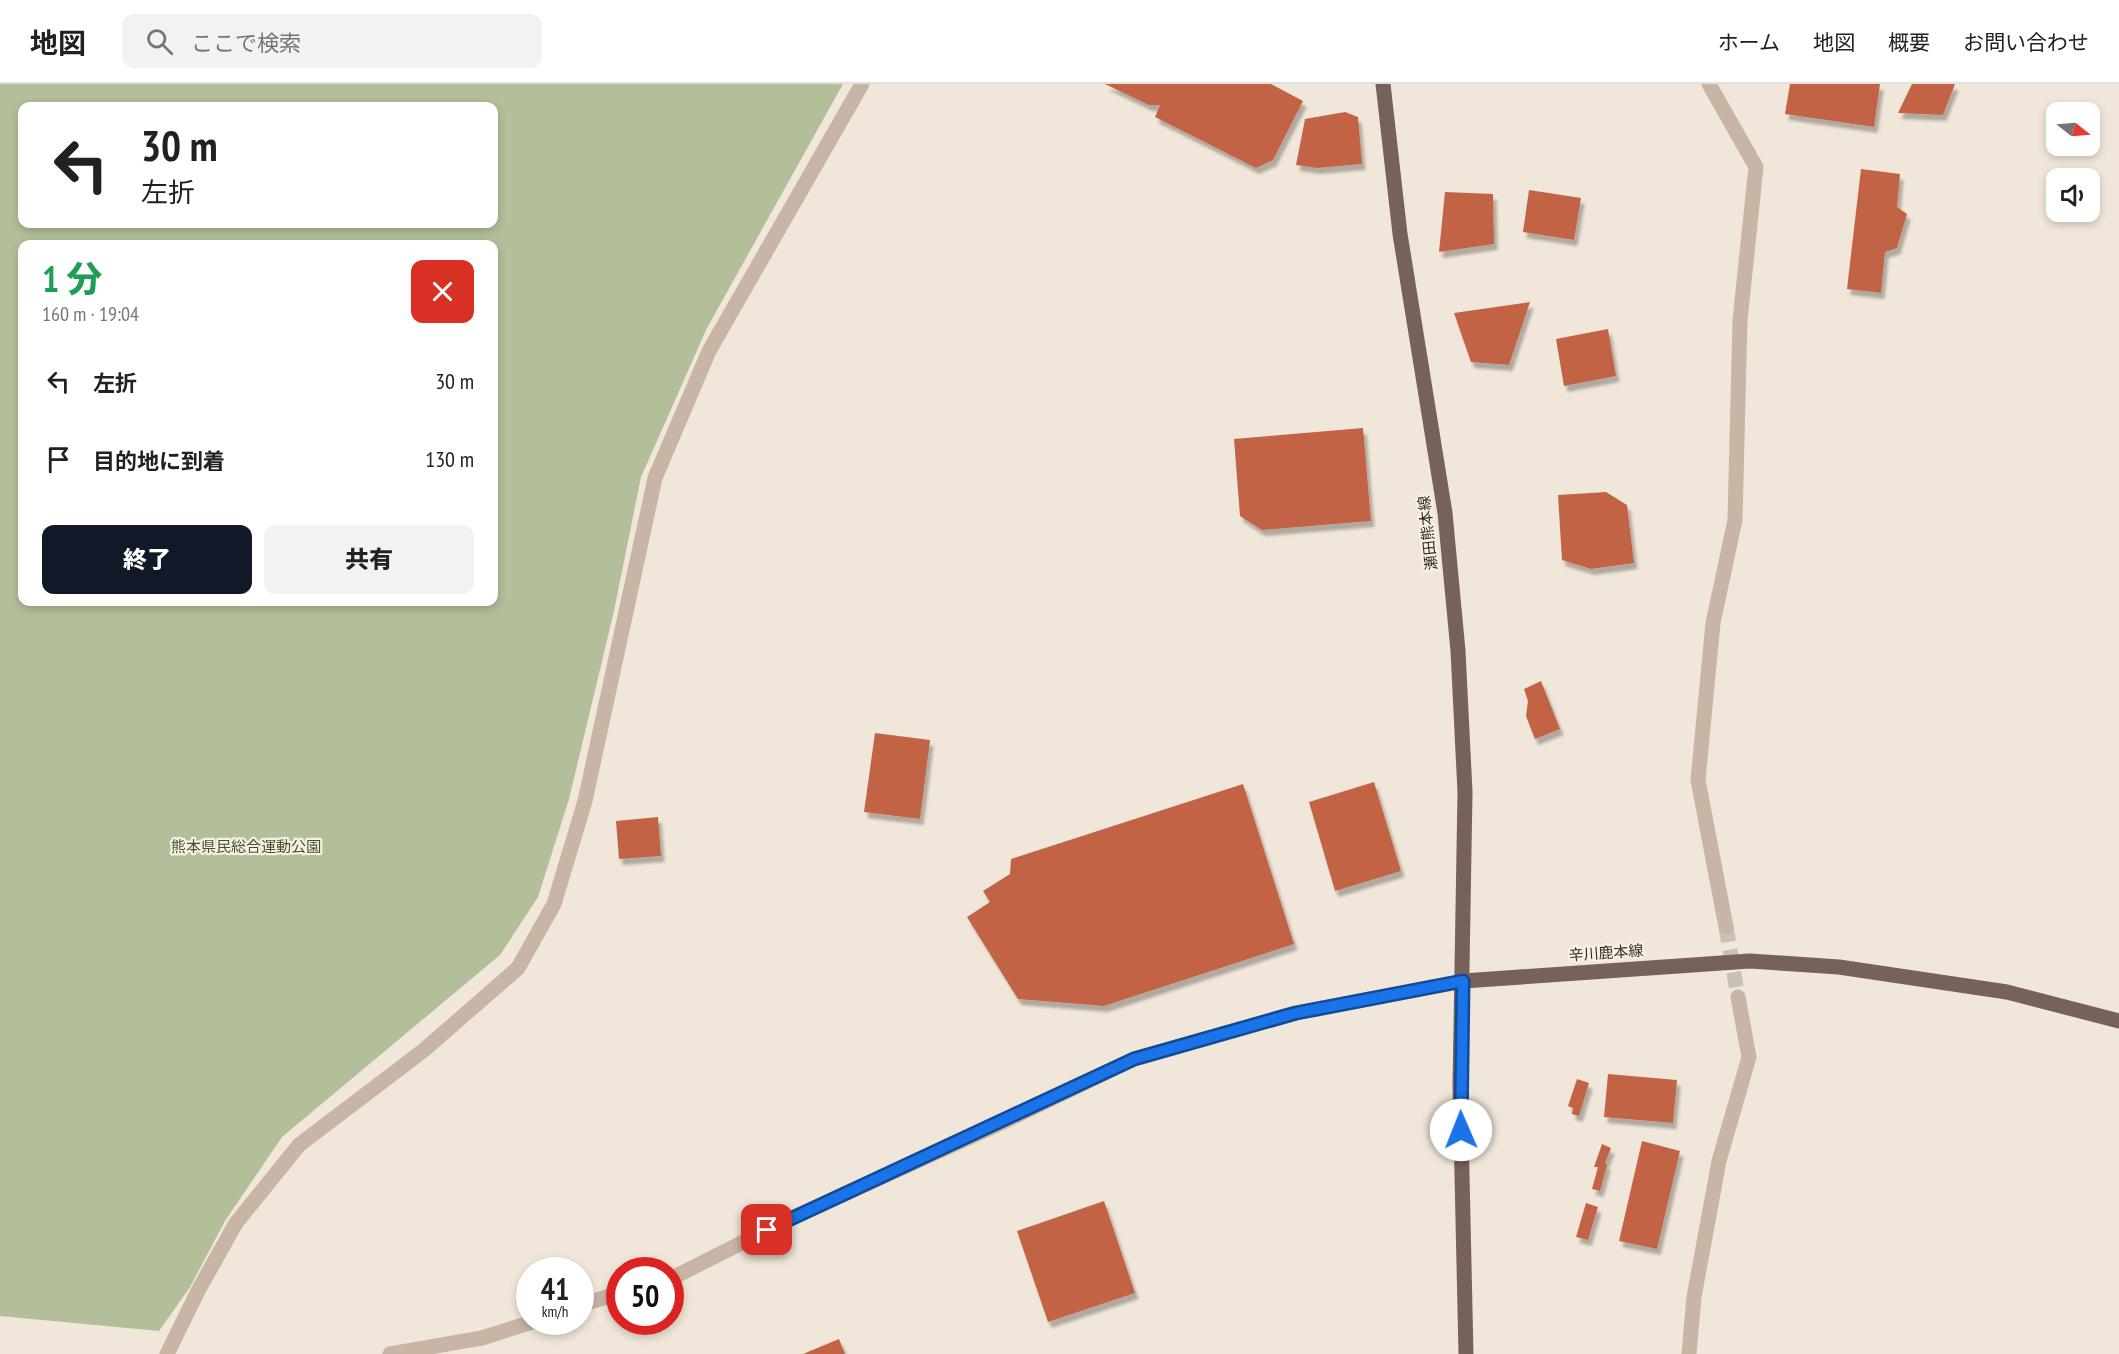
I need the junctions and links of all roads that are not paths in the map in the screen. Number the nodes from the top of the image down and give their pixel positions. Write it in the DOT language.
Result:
graph roads {
  1 [pos="862,84"];
  2 [pos="1383,84"];
  3 [pos="1709,84"];
  4 [pos="1726,927"];
  5 [pos="1463,981"];
  6 [pos="1738,996"];
  7 [pos="2119,1021"];
  8 [pos="684,1272"];
  9 [pos="516,1327"];
  10 [pos="167,1354"];
  11 [pos="390,1354"];
  12 [pos="1466,1354"];
  13 [pos="1689,1354"];
  1 -- 10 [label="street"];
  2 -- 5 [label="main road, 瀬田熊本線"];
  3 -- 4 [label="street"];
  5 -- 7 [label="main road, 辛川鹿本線"];
  5 -- 8 [label="street"];
  5 -- 12 [label="main road"];
  6 -- 13 [label="street"];
  9 -- 11 [label="street"];
}
